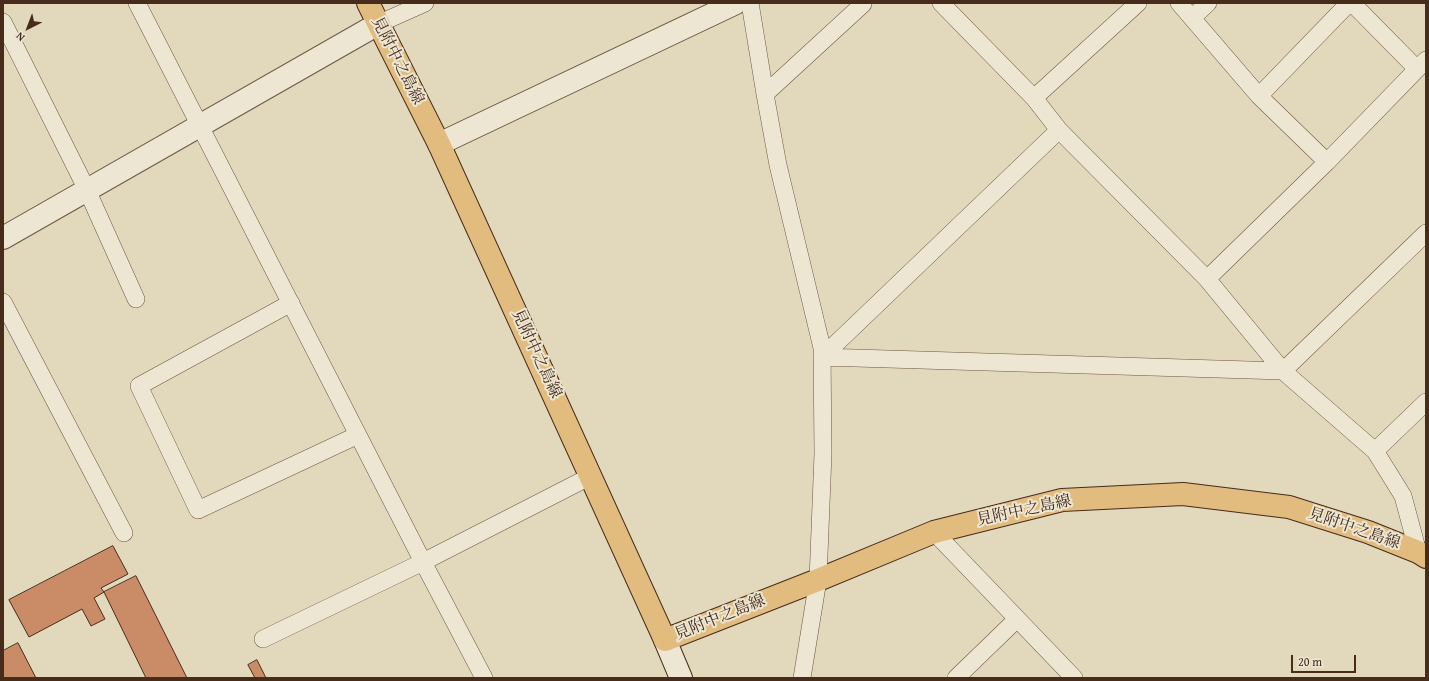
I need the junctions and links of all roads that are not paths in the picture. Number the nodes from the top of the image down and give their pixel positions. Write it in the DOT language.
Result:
graph roads {
  1 [pos="137,3"];
  2 [pos="368,3"];
  3 [pos="425,3"];
  4 [pos="736,3"];
  5 [pos="750,3"];
  6 [pos="941,3"];
  7 [pos="1138,3"];
  8 [pos="1179,3"];
  9 [pos="1208,3"];
  10 [pos="1349,3"];
  11 [pos="1352,3"];
  12 [pos="863,4"];
  13 [pos="1192,18"];
  14 [pos="3,22"];
  15 [pos="378,24"];
  16 [pos="1422,64"];
  17 [pos="765,94"];
  18 [pos="1259,96"];
  19 [pos="1034,98"];
  20 [pos="200,125"];
  21 [pos="1060,130"];
  22 [pos="439,144"];
  23 [pos="1327,162"];
  24 [pos="87,190"];
  25 [pos="1426,233"];
  26 [pos="3,238"];
  27 [pos="1207,279"];
  28 [pos="136,299"];
  29 [pos="3,302"];
  30 [pos="291,303"];
  31 [pos="822,357"];
  32 [pos="1283,371"];
  33 [pos="1426,402"];
  34 [pos="358,435"];
  35 [pos="1374,451"];
  36 [pos="591,476"];
  37 [pos="934,532"];
  38 [pos="124,533"];
  39 [pos="1422,555"];
  40 [pos="423,562"];
  41 [pos="818,580"];
  42 [pos="1017,619"];
  43 [pos="263,639"];
  44 [pos="665,640"];
  45 [pos="484,678"];
  46 [pos="681,678"];
  47 [pos="803,678"];
  48 [pos="956,678"];
  49 [pos="1074,678"];
  1 -- 20 [label="street"];
  2 -- 15 [label="main road, 見附中之島線"];
  3 -- 15 [label="street"];
  4 -- 22 [label="street"];
  5 -- 17 [label="street"];
  6 -- 19 [label="street"];
  7 -- 19 [label="street"];
  8 -- 13 [label="street"];
  9 -- 13 [label="street"];
  10 -- 18 [label="street"];
  11 -- 16 [label="street"];
  12 -- 17 [label="street"];
  13 -- 18 [label="street"];
  14 -- 24 [label="street"];
  15 -- 20 [label="street"];
  15 -- 22 [label="main road, 見附中之島線"];
  16 -- 23 [label="street"];
  17 -- 31 [label="street"];
  18 -- 23 [label="street"];
  19 -- 21 [label="street"];
  20 -- 24 [label="street"];
  20 -- 30 [label="street"];
  21 -- 27 [label="street"];
  21 -- 31 [label="street"];
  22 -- 36 [label="main road, 見附中之島線"];
  23 -- 27 [label="street"];
  24 -- 26 [label="street"];
  24 -- 28 [label="street"];
  25 -- 32 [label="street"];
  27 -- 32 [label="street"];
  29 -- 38 [label="street"];
  30 -- 34 [label="street"];
  30 -- 34 [label="street"];
  31 -- 32 [label="street"];
  31 -- 41 [label="street"];
  32 -- 35 [label="street"];
  33 -- 35 [label="street"];
  34 -- 40 [label="street"];
  35 -- 39 [label="street"];
  36 -- 40 [label="street"];
  36 -- 44 [label="main road, 見附中之島線"];
  37 -- 39 [label="main road, 見附中之島線"];
  37 -- 41 [label="main road, 見附中之島線"];
  37 -- 42 [label="street"];
  40 -- 43 [label="street"];
  40 -- 45 [label="street"];
  41 -- 44 [label="main road, 見附中之島線"];
  41 -- 47 [label="street"];
  42 -- 48 [label="street"];
  42 -- 49 [label="street"];
  44 -- 46 [label="street"];
}
